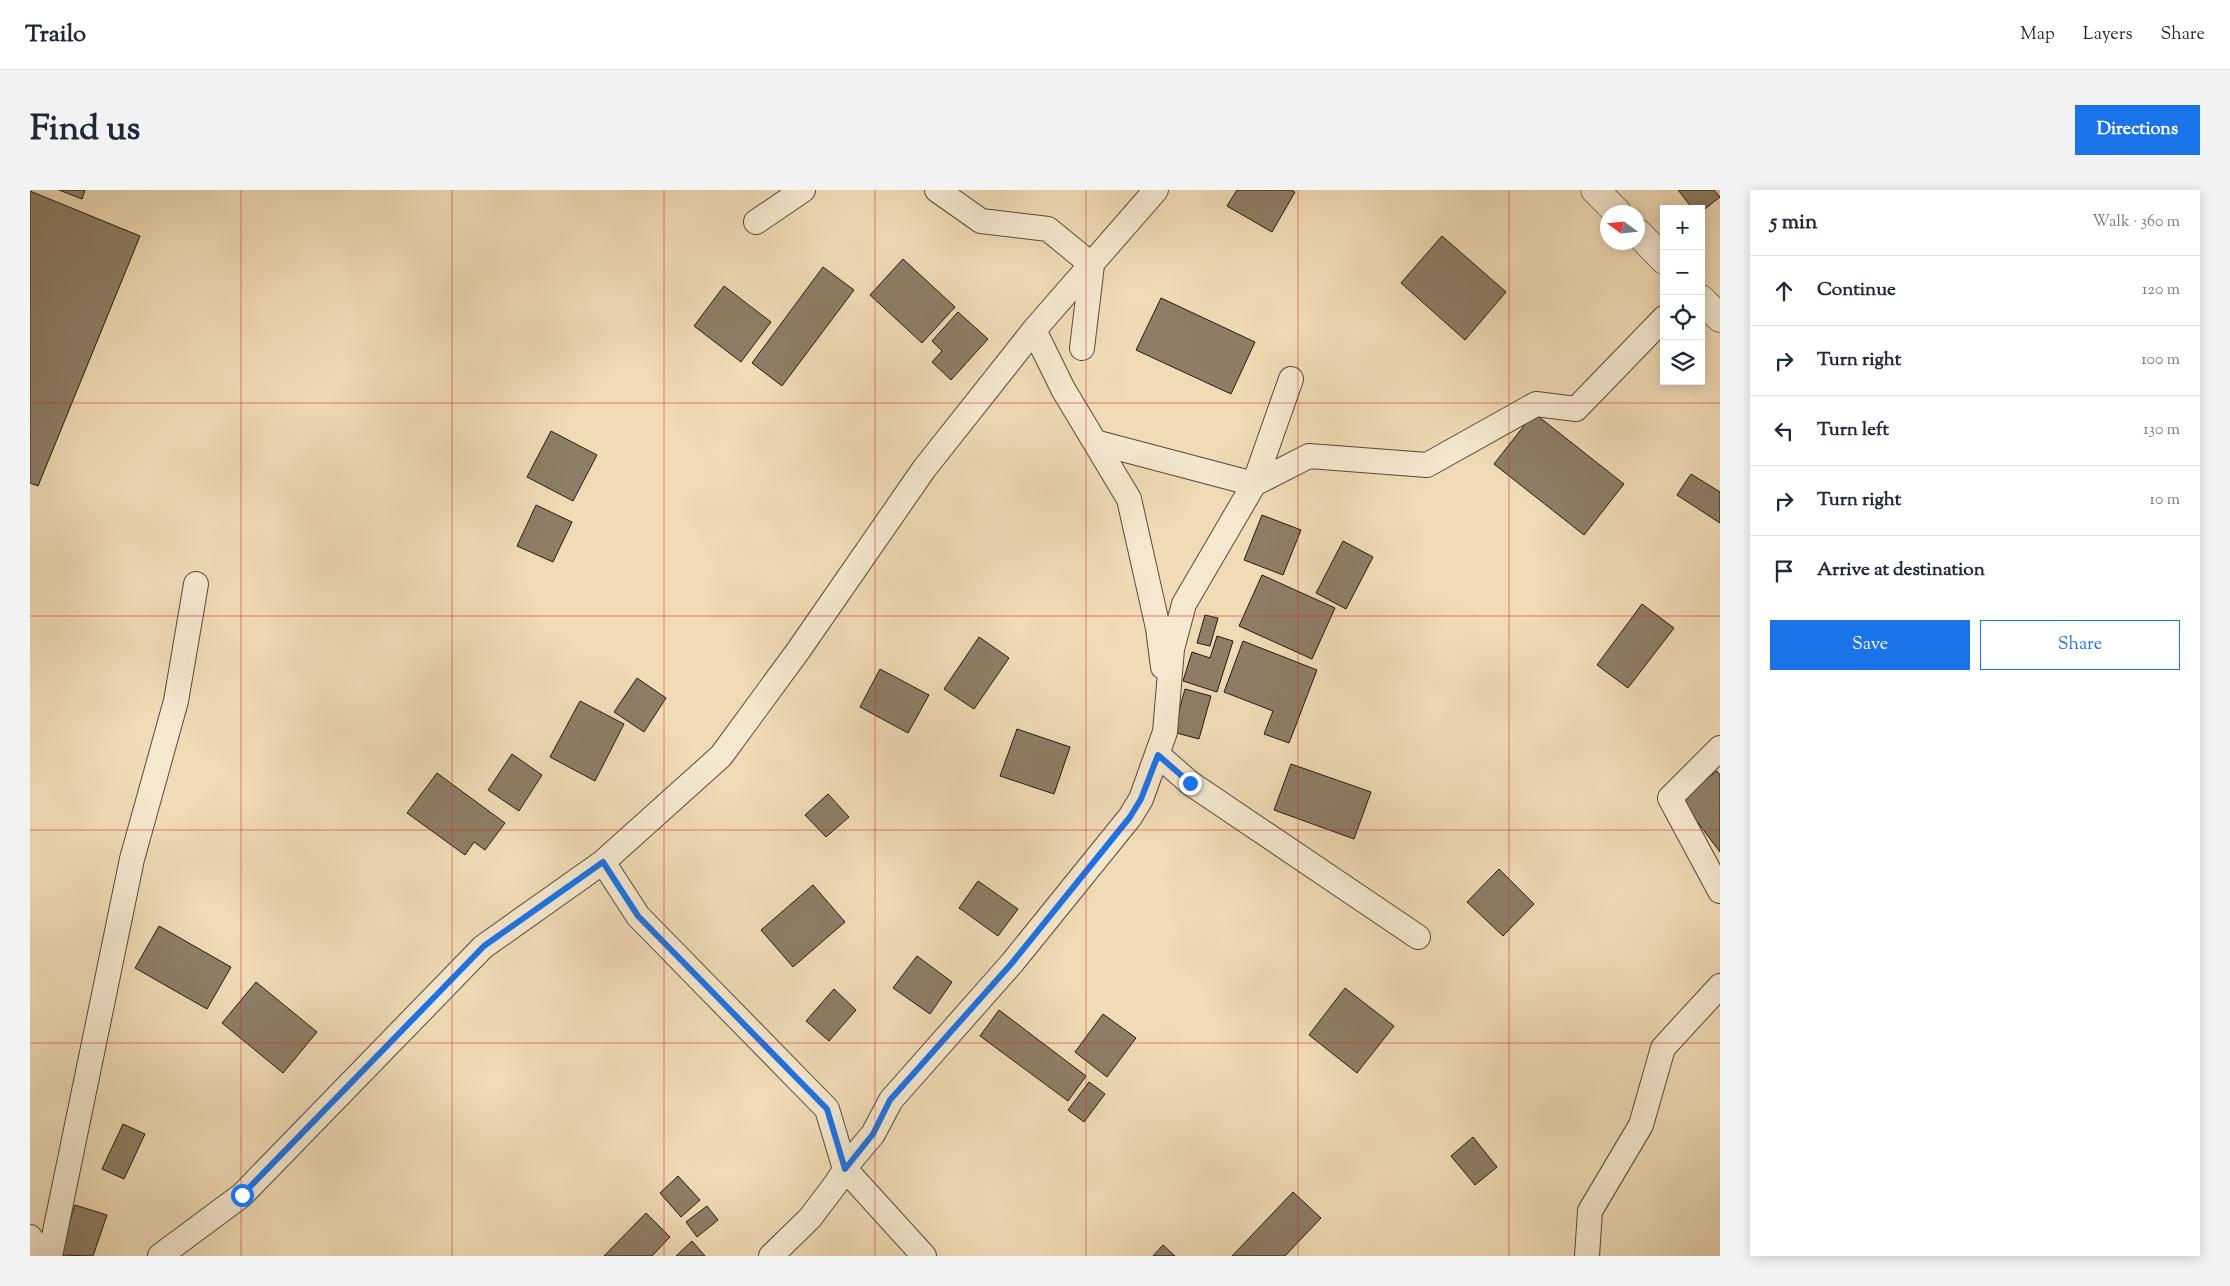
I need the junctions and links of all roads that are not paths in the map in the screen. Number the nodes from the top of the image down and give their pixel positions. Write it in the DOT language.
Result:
graph roads {
  1 [pos="803,190"];
  2 [pos="937,190"];
  3 [pos="1156,190"];
  4 [pos="1595,190"];
  5 [pos="1610,205"];
  6 [pos="756,222"];
  7 [pos="1645,241"];
  8 [pos="1660,256"];
  9 [pos="1092,265"];
  10 [pos="1705,303"];
  11 [pos="1720,318"];
  12 [pos="1660,322"];
  13 [pos="1034,330"];
  14 [pos="1082,348"];
  15 [pos="1290,379"];
  16 [pos="1095,442"];
  17 [pos="1254,484"];
  18 [pos="196,584"];
  19 [pos="1167,694"];
  20 [pos="1720,748"];
  21 [pos="1158,755"];
  22 [pos="603,862"];
  23 [pos="1720,891"];
  24 [pos="1418,937"];
  25 [pos="1720,986"];
  26 [pos="845,1169"];
  27 [pos="30,1237"];
  28 [pos="44,1256"];
  29 [pos="50,1256"];
  30 [pos="160,1256"];
  31 [pos="771,1256"];
  32 [pos="924,1256"];
  33 [pos="1587,1256"];
  1 -- 6 [label="street"];
  2 -- 9 [label="street"];
  3 -- 9 [label="street"];
  4 -- 5 [label="main road"];
  7 -- 8 [label="main road"];
  9 -- 13 [label="street"];
  9 -- 14 [label="street"];
  10 -- 11 [label="main road"];
  12 -- 17 [label="street"];
  13 -- 16 [label="street"];
  13 -- 22 [label="street"];
  15 -- 17 [label="street"];
  16 -- 17 [label="street"];
  16 -- 19 [label="street"];
  17 -- 19 [label="street"];
  18 -- 29 [label="street"];
  19 -- 21 [label="street"];
  20 -- 23 [label="street"];
  21 -- 24 [label="street"];
  21 -- 26 [label="street"];
  22 -- 26 [label="street"];
  22 -- 30 [label="street"];
  25 -- 33 [label="street"];
  26 -- 31 [label="street"];
  26 -- 32 [label="street"];
  27 -- 28 [label="street"];
}
